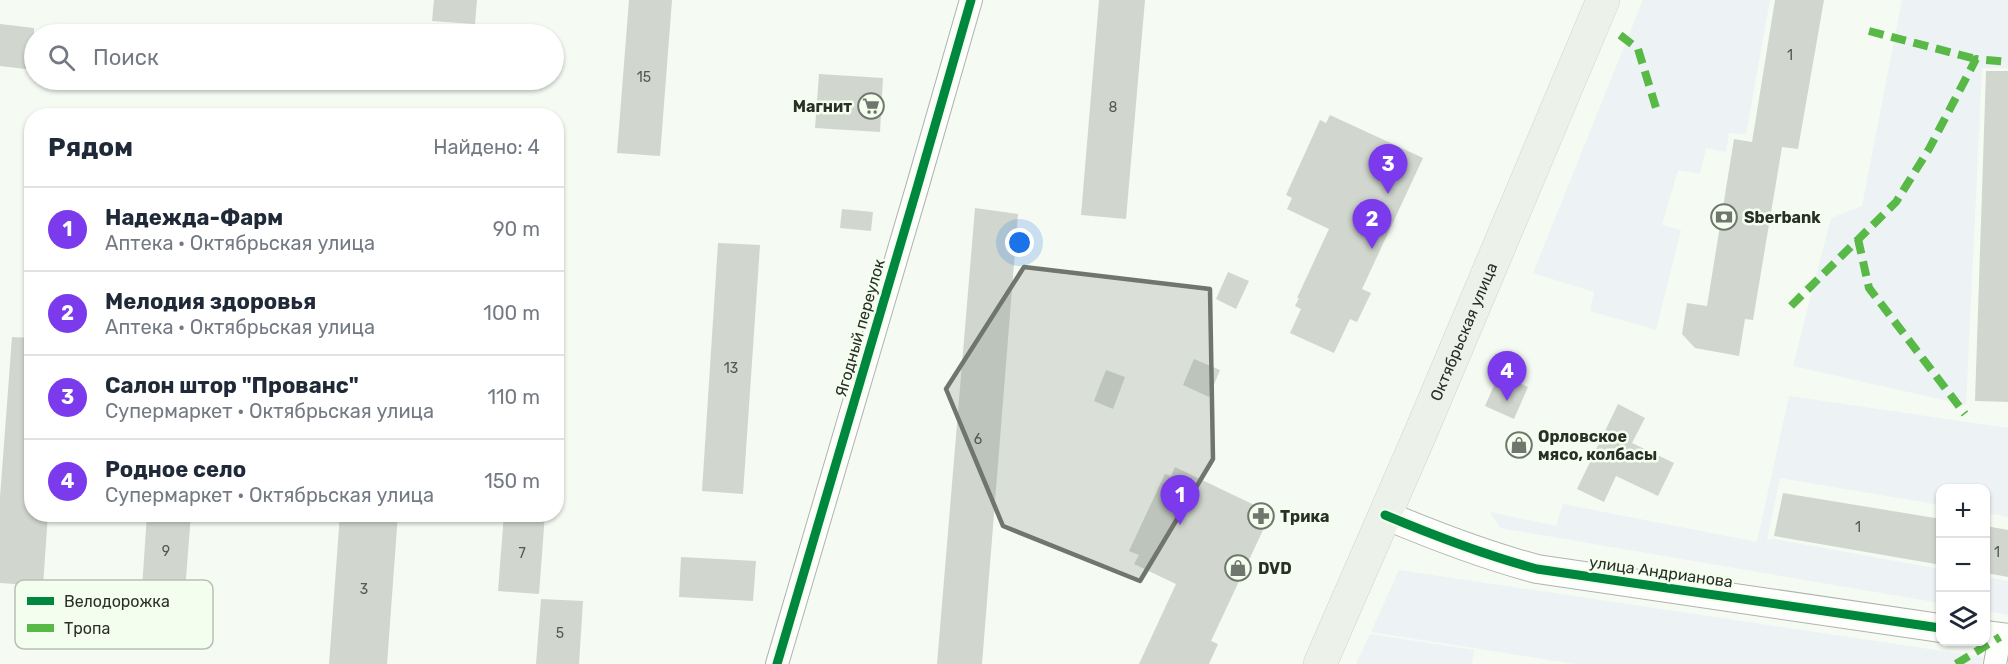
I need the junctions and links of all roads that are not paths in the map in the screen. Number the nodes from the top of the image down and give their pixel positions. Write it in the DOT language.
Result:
graph roads {
  1 [pos="971,0"];
  2 [pos="1603,0"];
  3 [pos="1385,515"];
  4 [pos="1936,627"];
  5 [pos="777,664"];
  6 [pos="1320,664"];
  1 -- 5 [label="street, Ягодный переулок"];
  2 -- 3 [label="main road, Октябрьская улица"];
  3 -- 4 [label="street, улица Андрианова"];
  3 -- 6 [label="main road, Октябрьская улица"];
}
